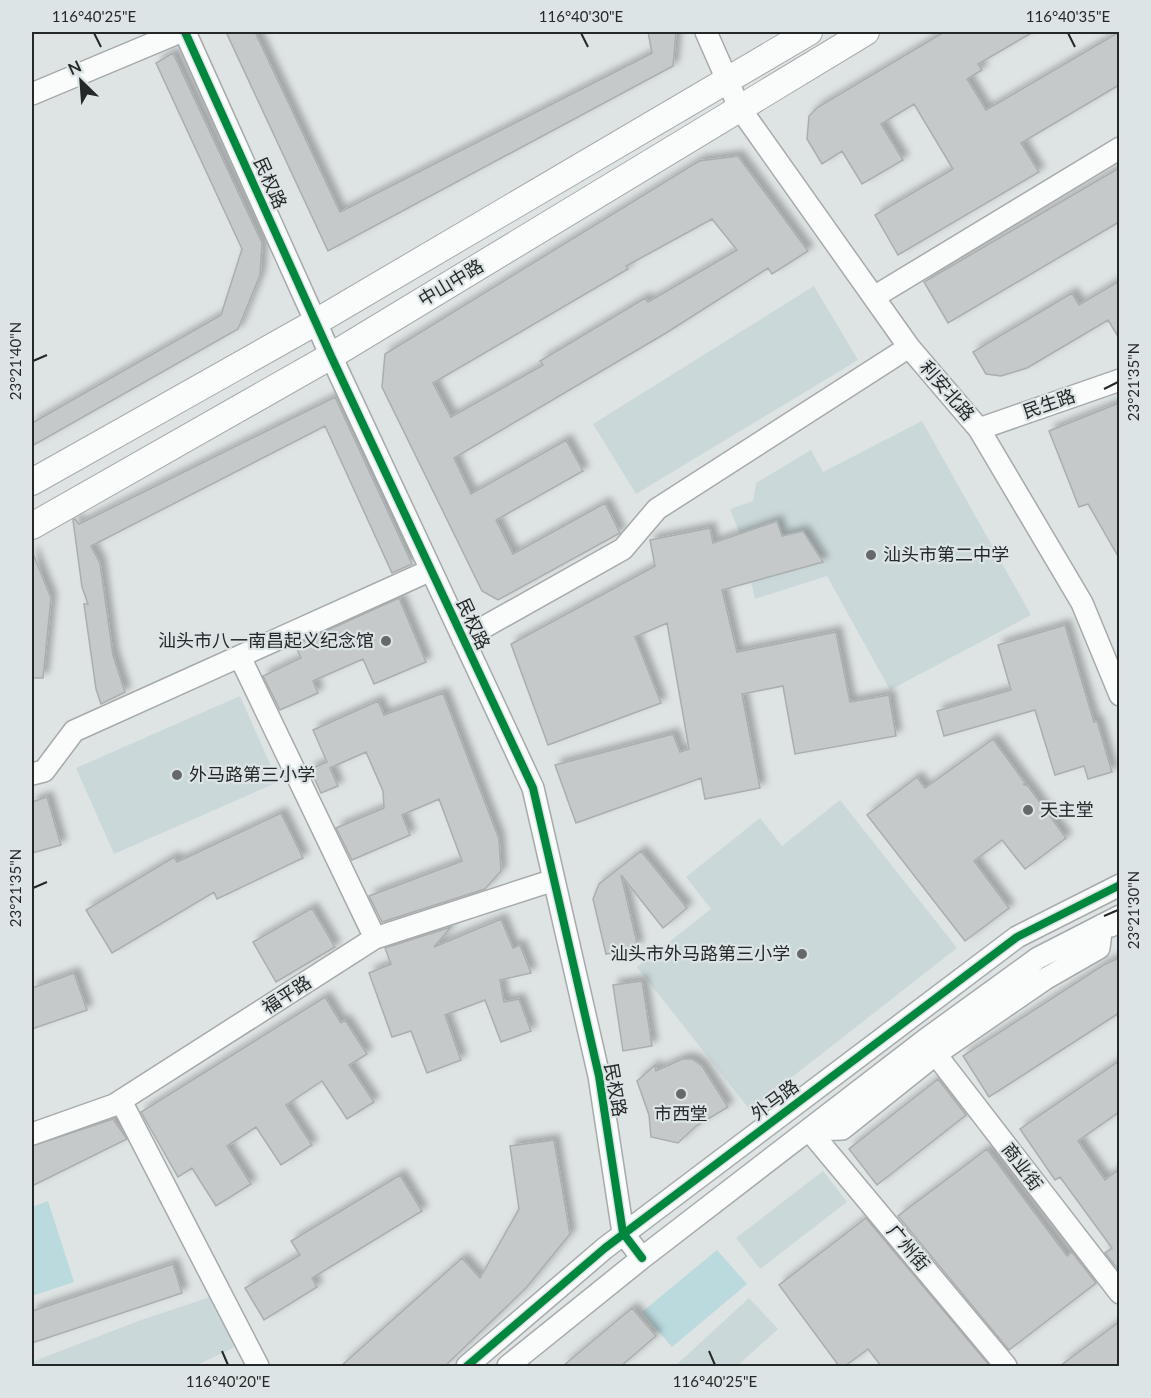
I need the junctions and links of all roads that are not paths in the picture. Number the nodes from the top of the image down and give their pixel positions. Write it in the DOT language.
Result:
graph roads {
  1 [pos="180,32"];
  2 [pos="185,32"];
  3 [pos="706,32"];
  4 [pos="809,32"];
  5 [pos="867,32"];
  6 [pos="727,78"];
  7 [pos="32,94"];
  8 [pos="739,107"];
  9 [pos="1119,148"];
  10 [pos="874,297"];
  11 [pos="316,322"];
  12 [pos="909,347"];
  13 [pos="331,356"];
  14 [pos="1119,380"];
  15 [pos="979,429"];
  16 [pos="32,482"];
  17 [pos="32,526"];
  18 [pos="431,570"];
  19 [pos="463,639"];
  20 [pos="240,657"];
  21 [pos="1119,695"];
  22 [pos="32,774"];
  23 [pos="554,880"];
  24 [pos="1119,885"];
  25 [pos="1114,923"];
  26 [pos="375,938"];
  27 [pos="930,1047"];
  28 [pos="121,1101"];
  29 [pos="809,1130"];
  30 [pos="32,1134"];
  31 [pos="623,1233"];
  32 [pos="642,1258"];
  33 [pos="1119,1293"];
  34 [pos="258,1366"];
  35 [pos="467,1366"];
  36 [pos="508,1366"];
  37 [pos="1006,1366"];
  1 -- 7 [label="street"];
  2 -- 11 [label="street, 民权路"];
  3 -- 6 [label="street, 利安北路"];
  4 -- 6 [label="main road, 中山中路"];
  5 -- 8 [label="main road, 中山中路"];
  6 -- 8 [label="street, 利安北路"];
  6 -- 11 [label="main road, 中山中路"];
  8 -- 10 [label="street, 利安北路"];
  8 -- 13 [label="main road, 中山中路"];
  9 -- 10 [label="street"];
  10 -- 12 [label="street, 利安北路"];
  11 -- 13 [label="street, 民权路"];
  11 -- 16 [label="main road, 中山中路"];
  12 -- 15 [label="street, 利安北路"];
  12 -- 19 [label="street"];
  13 -- 17 [label="main road, 中山中路"];
  13 -- 18 [label="street, 民权路"];
  14 -- 15 [label="street, 民生路"];
  15 -- 21 [label="street, 利安北路"];
  18 -- 19 [label="street, 民权路"];
  18 -- 20 [label="street"];
  19 -- 23 [label="street, 民权路"];
  20 -- 22 [label="street"];
  20 -- 26 [label="street"];
  23 -- 26 [label="street, 福平路"];
  23 -- 31 [label="street, 民权路"];
  24 -- 31 [label="street, 外马路"];
  25 -- 27 [label="street"];
  26 -- 28 [label="street, 福平路"];
  27 -- 29 [label="street"];
  27 -- 33 [label="street, 商业街"];
  28 -- 30 [label="street, 福平路"];
  28 -- 34 [label="street"];
  29 -- 32 [label="street"];
  29 -- 37 [label="street, 广州街"];
  31 -- 32 [label="street, 民权路"];
  31 -- 35 [label="street, 外马路"];
  32 -- 36 [label="street"];
}
